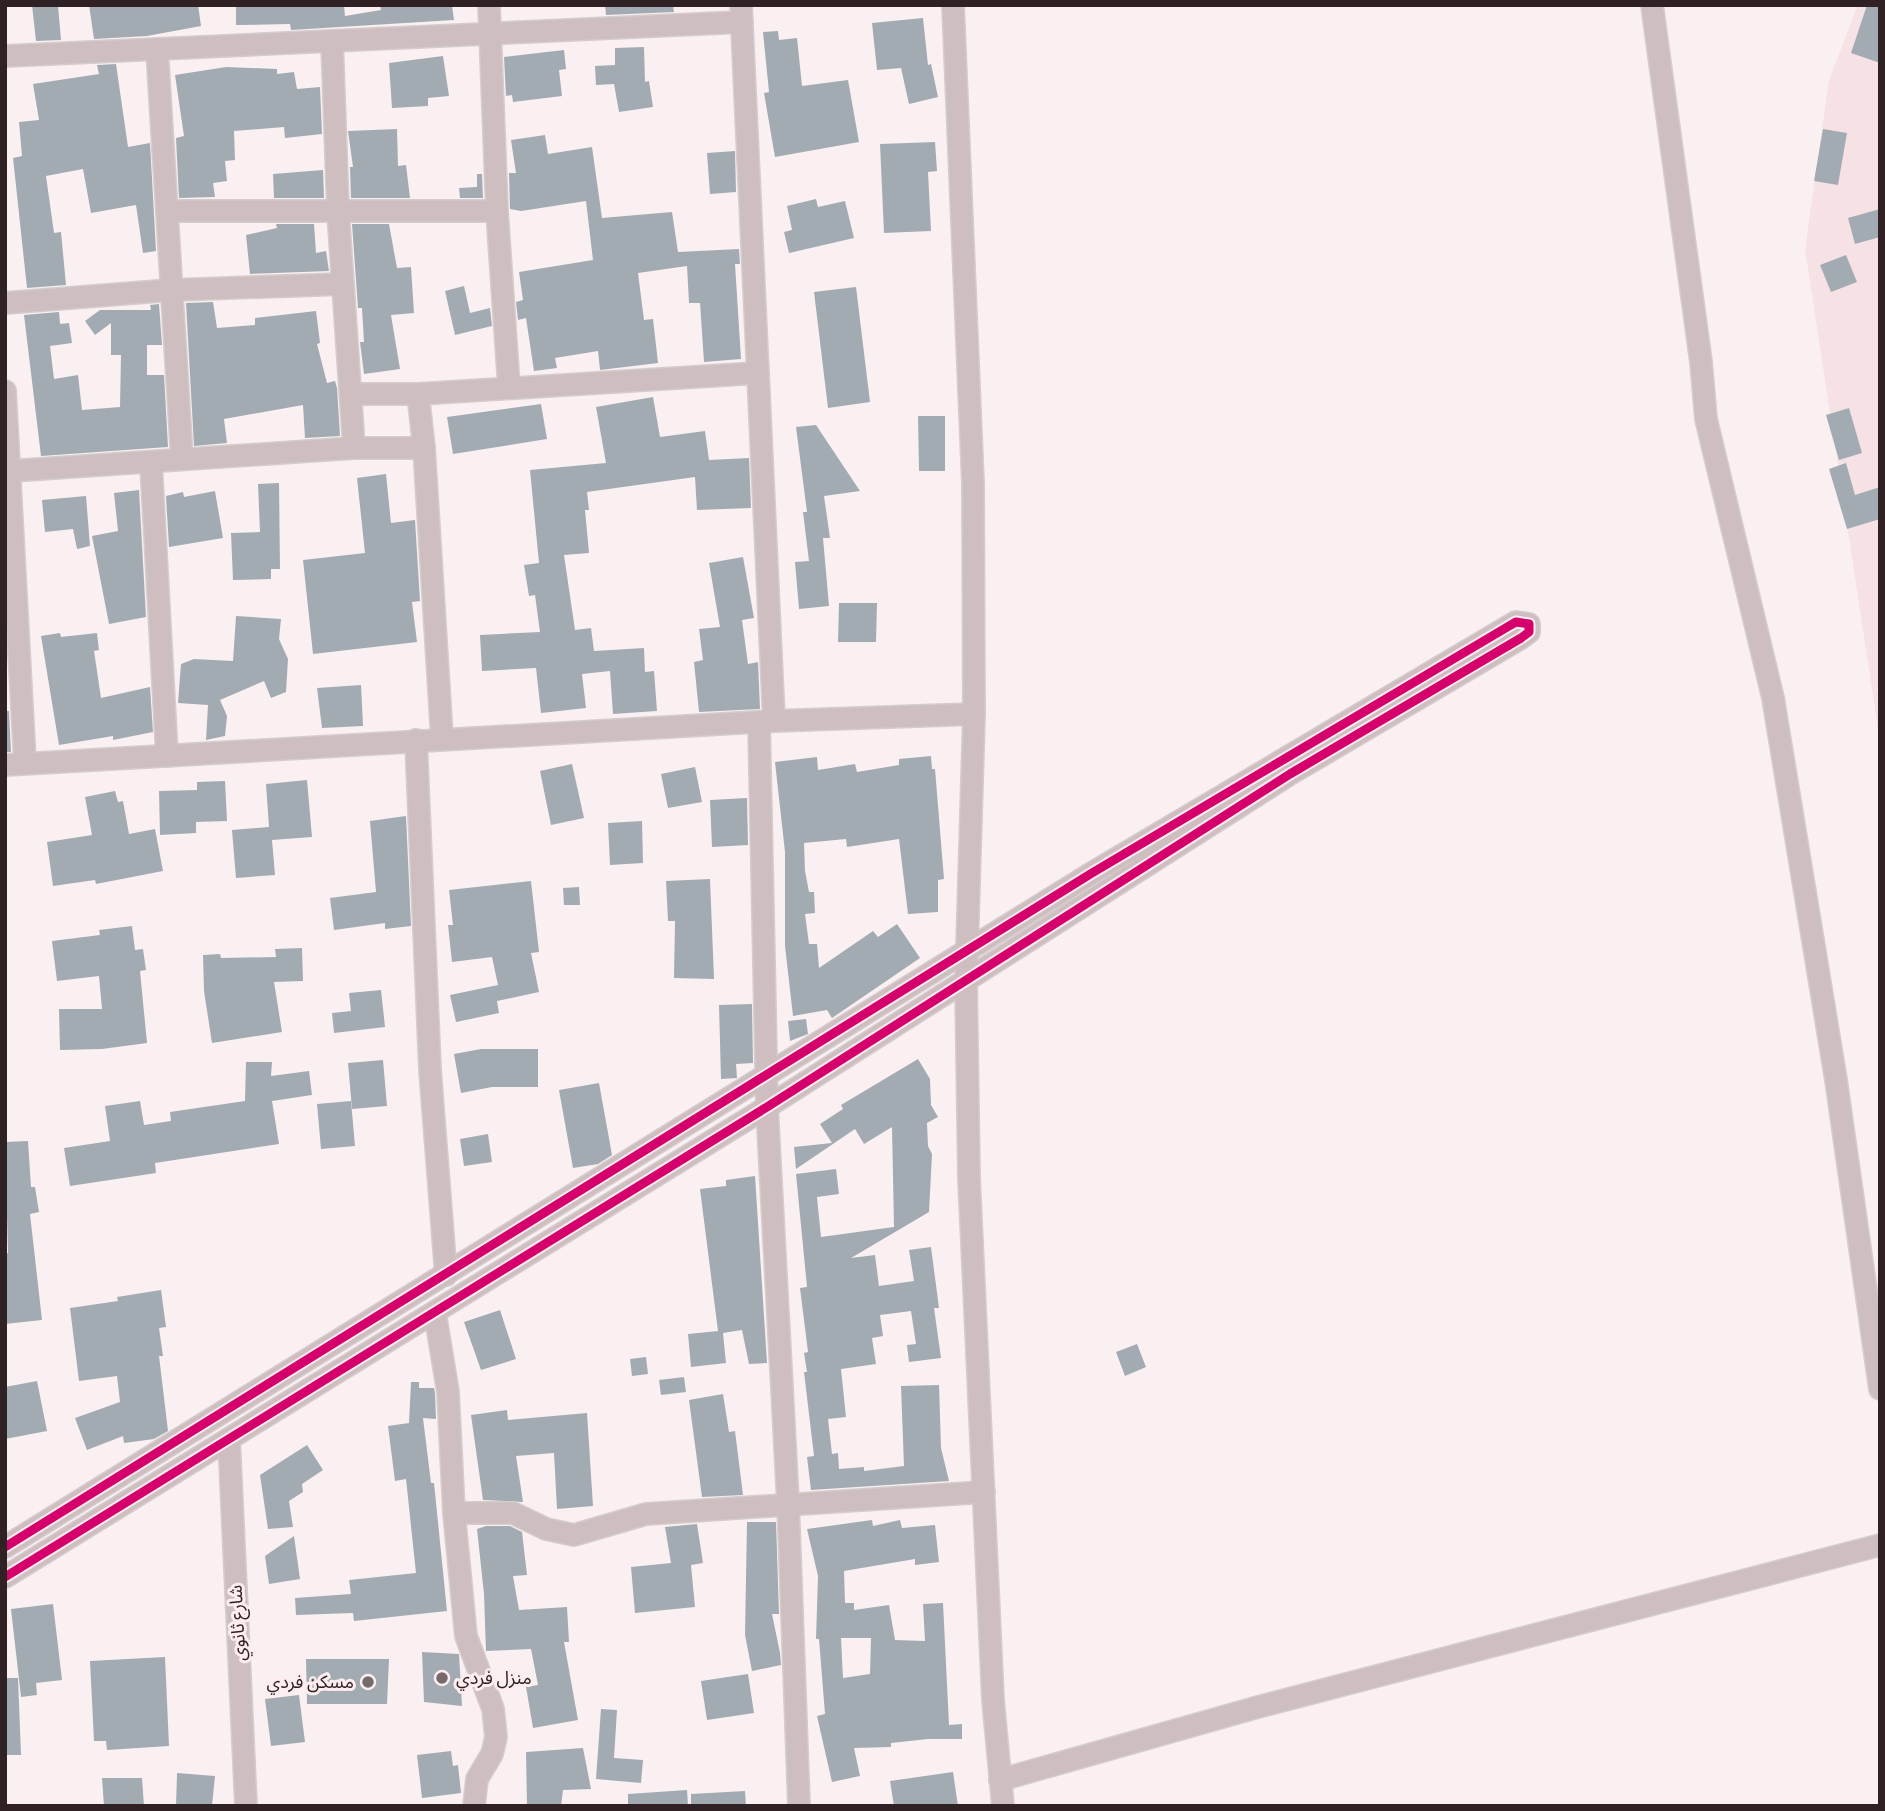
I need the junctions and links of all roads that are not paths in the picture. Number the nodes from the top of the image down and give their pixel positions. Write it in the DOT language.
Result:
graph roads {
  1 [pos="489,5"];
  2 [pos="953,5"];
  3 [pos="1652,5"];
  4 [pos="742,14"];
  5 [pos="492,34"];
  6 [pos="332,41"];
  7 [pos="157,49"];
  8 [pos="5,56"];
  9 [pos="167,211"];
  10 [pos="338,211"];
  11 [pos="497,211"];
  12 [pos="343,284"];
  13 [pos="172,290"];
  14 [pos="5,303"];
  15 [pos="758,373"];
  16 [pos="509,387"];
  17 [pos="5,391"];
  18 [pos="351,394"];
  19 [pos="418,394"];
  20 [pos="354,448"];
  21 [pos="424,448"];
  22 [pos="181,460"];
  23 [pos="151,463"];
  24 [pos="10,471"];
  25 [pos="9,493"];
  26 [pos="974,714"];
  27 [pos="766,721"];
  28 [pos="442,738"];
  29 [pos="416,740"];
  30 [pos="167,755"];
  31 [pos="15,764"];
  32 [pos="968,952"];
  33 [pos="966,982"];
  34 [pos="766,1078"];
  35 [pos="767,1107"];
  36 [pos="446,1275"];
  37 [pos="435,1313"];
  38 [pos="1880,1389"];
  39 [pos="229,1439"];
  40 [pos="984,1492"];
  41 [pos="788,1503"];
  42 [pos="454,1513"];
  43 [pos="1880,1545"];
  44 [pos="5,1547"];
  45 [pos="5,1577"];
  46 [pos="1000,1780"];
  47 [pos="246,1806"];
  48 [pos="474,1806"];
  49 [pos="799,1806"];
  50 [pos="1003,1806"];
  1 -- 5 [label="street"];
  2 -- 26 [label="street"];
  3 -- 38 [label="street"];
  4 -- 5 [label="street"];
  4 -- 15 [label="street"];
  5 -- 6 [label="street"];
  5 -- 11 [label="street"];
  6 -- 7 [label="street"];
  6 -- 10 [label="street"];
  7 -- 8 [label="street"];
  7 -- 9 [label="street"];
  9 -- 10 [label="street"];
  9 -- 13 [label="street"];
  10 -- 11 [label="street"];
  10 -- 12 [label="street"];
  11 -- 16 [label="street"];
  12 -- 13 [label="street"];
  12 -- 18 [label="street"];
  13 -- 14 [label="street"];
  13 -- 22 [label="street"];
  15 -- 16 [label="street"];
  15 -- 27 [label="street"];
  16 -- 19 [label="street"];
  17 -- 24 [label="street"];
  18 -- 19 [label="street"];
  18 -- 20 [label="street"];
  19 -- 21 [label="street"];
  20 -- 21 [label="street"];
  20 -- 22 [label="street"];
  21 -- 28 [label="street"];
  22 -- 23 [label="street"];
  23 -- 24 [label="street"];
  23 -- 30 [label="street"];
  24 -- 25 [label="street"];
  25 -- 31 [label="street"];
  26 -- 27 [label="street"];
  26 -- 32 [label="street"];
  27 -- 28 [label="street"];
  27 -- 34 [label="street"];
  28 -- 29 [label="street"];
  29 -- 30 [label="street"];
  29 -- 36 [label="street"];
  30 -- 31 [label="street"];
  32 -- 33 [label="street"];
  32 -- 33 [label="street"];
  32 -- 34 [label="street"];
  33 -- 35 [label="street"];
  33 -- 40 [label="street"];
  34 -- 35 [label="street"];
  34 -- 36 [label="street"];
  35 -- 37 [label="street"];
  35 -- 41 [label="street"];
  36 -- 44 [label="street"];
  37 -- 39 [label="street"];
  37 -- 42 [label="street"];
  39 -- 45 [label="street"];
  39 -- 47 [label="street, شارع ثانوي"];
  40 -- 41 [label="street"];
  40 -- 46 [label="street"];
  41 -- 42 [label="street"];
  41 -- 49 [label="street"];
  42 -- 48 [label="street"];
  43 -- 46 [label="street"];
  46 -- 50 [label="street"];
}
